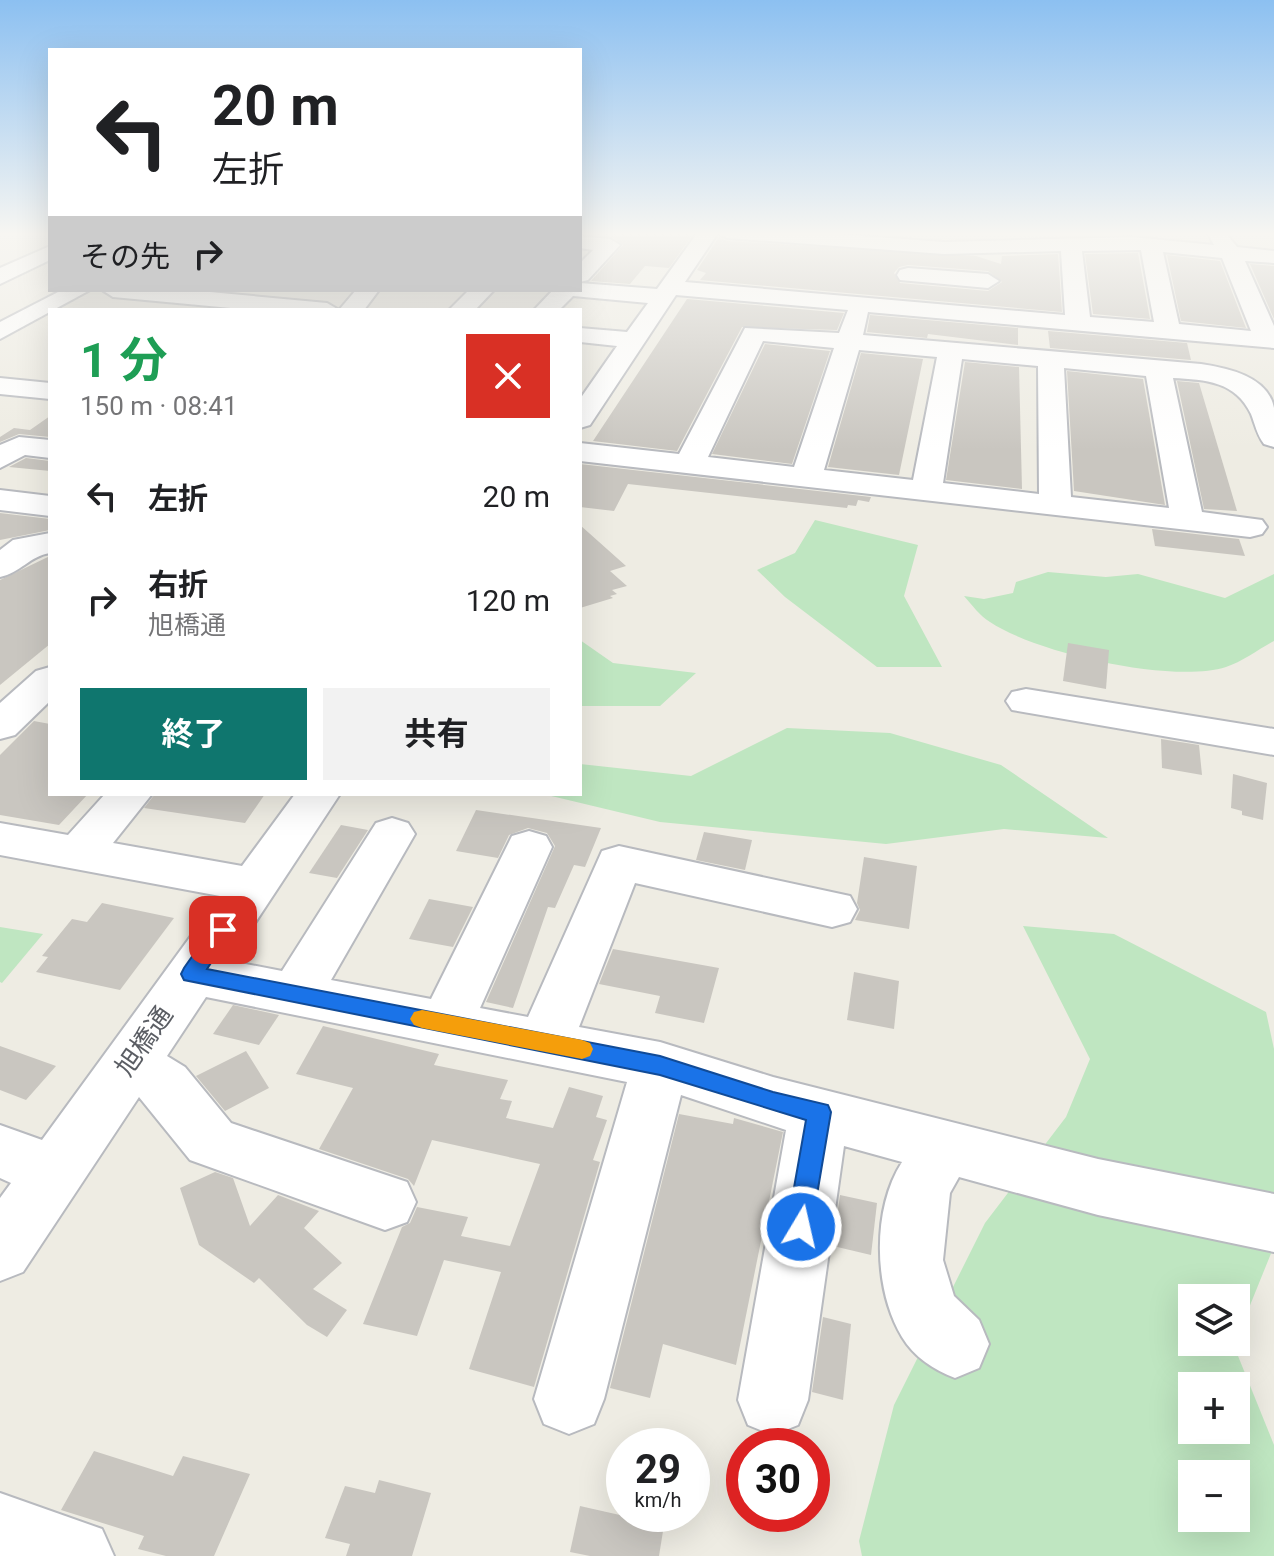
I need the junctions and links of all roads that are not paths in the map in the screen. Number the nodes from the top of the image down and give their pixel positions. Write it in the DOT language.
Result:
graph roads {
  1 [pos="860,304"];
  2 [pos="52,305"];
  3 [pos="243,305"];
  4 [pos="659,305"];
  5 [pos="868,305"];
  6 [pos="987,305"];
  7 [pos="1077,305"];
  8 [pos="1163,305"];
  9 [pos="1255,305"];
  10 [pos="263,307"];
  11 [pos="284,308"];
  12 [pos="987,314"];
  13 [pos="1078,321"];
  14 [pos="1168,329"];
  15 [pos="0,332"];
  16 [pos="582,335"];
  17 [pos="635,340"];
  18 [pos="1271,340"];
  19 [pos="849,341"];
  20 [pos="951,351"];
  21 [pos="1051,359"];
  22 [pos="1158,369"];
  23 [pos="48,373"];
  24 [pos="25,388"];
  25 [pos="582,416"];
  26 [pos="1274,438"];
  27 [pos="48,449"];
  28 [pos="582,452"];
  29 [pos="0,459"];
  30 [pos="689,465"];
  31 [pos="806,477"];
  32 [pos="926,492"];
  33 [pos="0,500"];
  34 [pos="1055,505"];
  35 [pos="48,506"];
  36 [pos="1187,520"];
  37 [pos="1250,527"];
  38 [pos="48,543"];
  39 [pos="0,567"];
  40 [pos="48,681"];
  41 [pos="1026,701"];
  42 [pos="0,726"];
  43 [pos="1274,742"];
  44 [pos="128,796"];
  45 [pos="317,796"];
  46 [pos="392,834"];
  47 [pos="0,839"];
  48 [pos="529,847"];
  49 [pos="78,854"];
  50 [pos="254,885"];
  51 [pos="832,909"];
  52 [pos="192,974"];
  53 [pos="296,994"];
  54 [pos="446,1023"];
  55 [pos="545,1042"];
  56 [pos="129,1062"];
  57 [pos="660,1065"];
  58 [pos="819,1112"];
  59 [pos="946,1145"];
  60 [pos="0,1151"];
  61 [pos="54,1172"];
  62 [pos="385,1202"];
  63 [pos="1274,1223"];
  64 [pos="0,1251"];
  65 [pos="955,1344"];
  66 [pos="569,1399"];
  67 [pos="773,1400"];
  68 [pos="0,1531"];
  69 [pos="75,1556"];
  1 -- 19 [label="street"];
  2 -- 15 [label="street"];
  3 -- 10 [label="street"];
  4 -- 17 [label="street"];
  5 -- 12 [label="street"];
  6 -- 12 [label="street"];
  7 -- 13 [label="street"];
  8 -- 14 [label="street"];
  9 -- 18 [label="street"];
  10 -- 11 [label="street"];
  12 -- 13 [label="street"];
  13 -- 14 [label="street"];
  14 -- 18 [label="street"];
  16 -- 17 [label="street"];
  17 -- 25 [label="street"];
  19 -- 20 [label="street"];
  19 -- 30 [label="street"];
  19 -- 31 [label="street"];
  20 -- 21 [label="street"];
  20 -- 32 [label="street"];
  21 -- 22 [label="street"];
  21 -- 34 [label="street"];
  22 -- 26 [label="street"];
  22 -- 36 [label="street"];
  23 -- 24 [label="street"];
  27 -- 29 [label="street"];
  28 -- 30 [label="street"];
  30 -- 31 [label="street"];
  31 -- 32 [label="street"];
  32 -- 34 [label="street"];
  33 -- 35 [label="street"];
  34 -- 36 [label="street"];
  36 -- 37 [label="street"];
  38 -- 39 [label="street"];
  40 -- 42 [label="street"];
  41 -- 43 [label="street"];
  44 -- 49 [label="street"];
  45 -- 50 [label="street, 旭橋通"];
  46 -- 53 [label="street"];
  47 -- 49 [label="street"];
  48 -- 54 [label="street"];
  49 -- 50 [label="street"];
  50 -- 52 [label="street, 旭橋通"];
  51 -- 55 [label="street"];
  52 -- 53 [label="street"];
  52 -- 56 [label="street, 旭橋通"];
  53 -- 54 [label="street"];
  54 -- 55 [label="street"];
  55 -- 57 [label="street"];
  56 -- 61 [label="street, 旭橋通"];
  56 -- 62 [label="street"];
  57 -- 58 [label="street"];
  57 -- 66 [label="street"];
  58 -- 59 [label="street"];
  58 -- 67 [label="street"];
  59 -- 63 [label="street"];
  59 -- 65 [label="street"];
  60 -- 61 [label="street"];
  61 -- 64 [label="street, 旭橋通"];
  68 -- 69 [label="street"];
}
